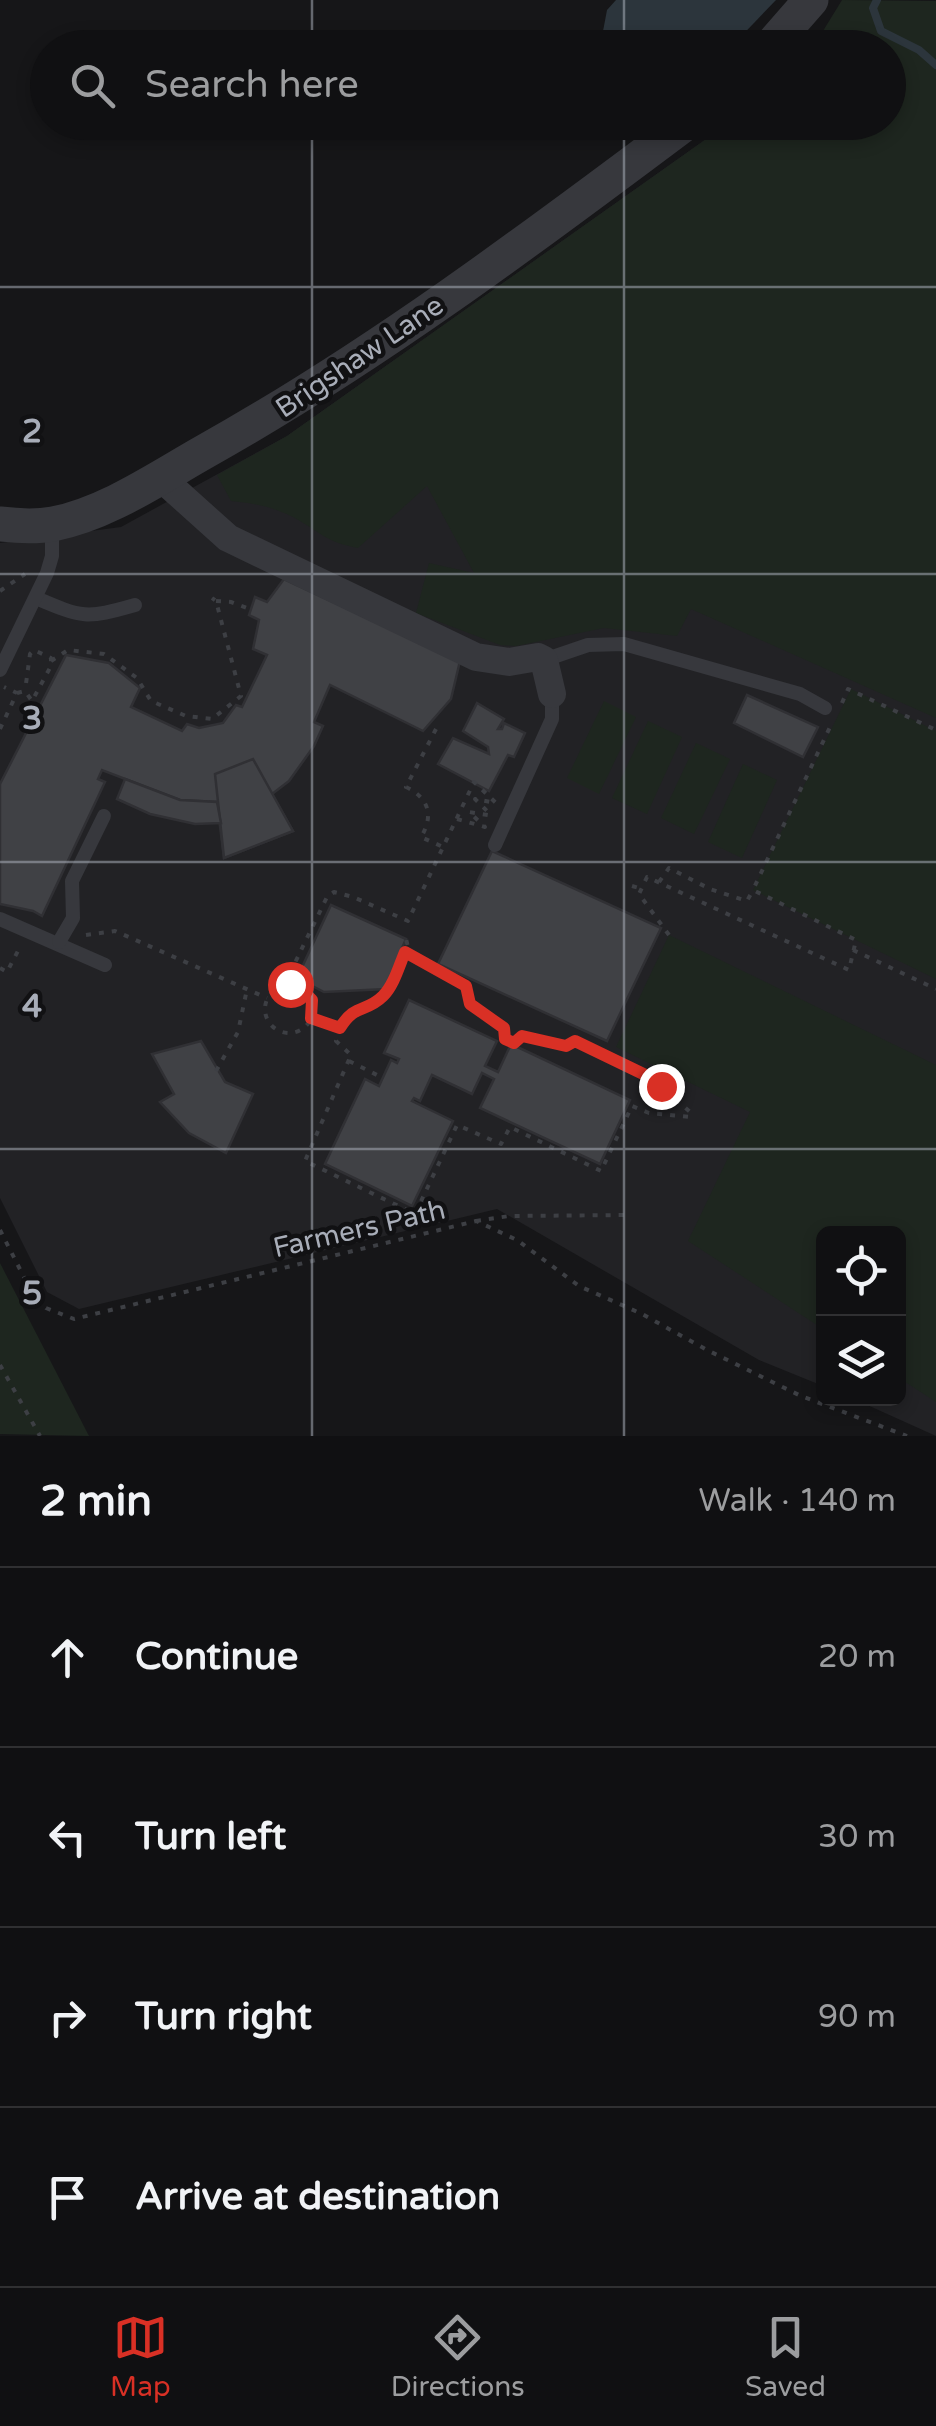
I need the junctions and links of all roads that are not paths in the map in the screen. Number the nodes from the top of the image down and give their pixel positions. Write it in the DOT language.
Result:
graph roads {
  1 [pos="812,0"];
  2 [pos="785,30"];
  3 [pos="662,140"];
  4 [pos="160,477"];
  5 [pos="0,524"];
  6 [pos="52,524"];
  7 [pos="36,598"];
  8 [pos="135,604"];
  9 [pos="544,660"];
  10 [pos="0,670"];
  11 [pos="552,694"];
  12 [pos="825,708"];
  13 [pos="104,816"];
  14 [pos="496,845"];
  15 [pos="0,919"];
  16 [pos="62,937"];
  17 [pos="105,965"];
  1 -- 2 [label="street"];
  3 -- 4 [label="street, Brigshaw Lane"];
  4 -- 6 [label="street, Brigshaw Lane"];
  4 -- 9 [label="street"];
  5 -- 6 [label="street, Brigshaw Lane"];
  6 -- 7 [label="lane"];
  7 -- 8 [label="lane"];
  7 -- 10 [label="lane"];
  9 -- 11 [label="street"];
  9 -- 12 [label="lane"];
  11 -- 14 [label="lane"];
  13 -- 16 [label="lane"];
  15 -- 16 [label="lane"];
  16 -- 17 [label="lane"];
}
